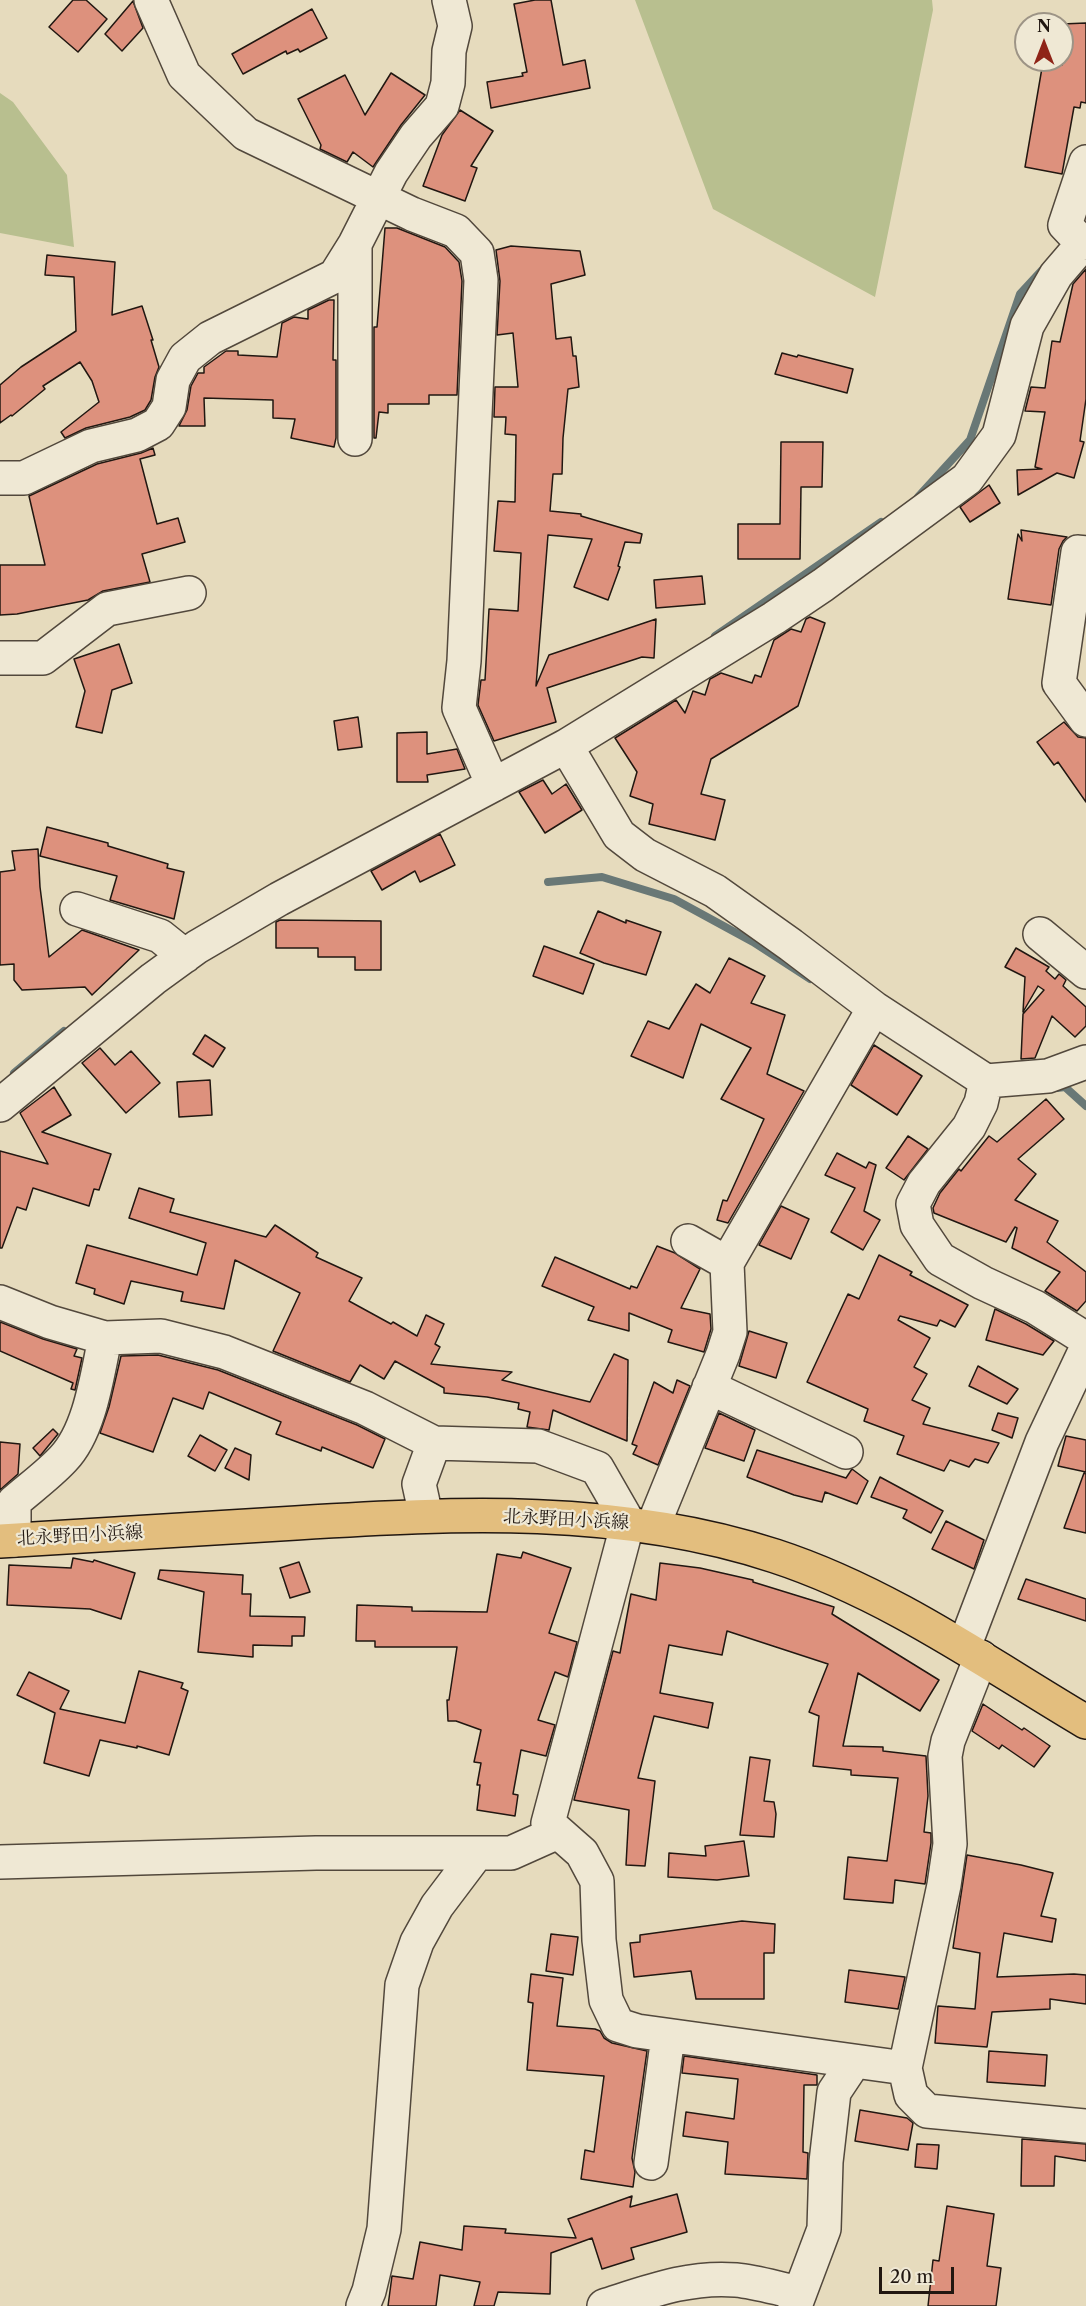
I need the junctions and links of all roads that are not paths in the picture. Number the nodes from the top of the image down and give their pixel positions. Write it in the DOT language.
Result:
graph roads {
  1 [pos="151,0"];
  2 [pos="428,0"];
  3 [pos="449,0"];
  4 [pos="448,60"];
  5 [pos="1086,162"];
  6 [pos="377,198"];
  7 [pos="1084,241"];
  8 [pos="355,244"];
  9 [pos="355,439"];
  10 [pos="0,478"];
  11 [pos="1086,553"];
  12 [pos="189,593"];
  13 [pos="0,658"];
  14 [pos="1086,720"];
  15 [pos="566,746"];
  16 [pos="493,785"];
  17 [pos="77,909"];
  18 [pos="1040,934"];
  19 [pos="185,956"];
  20 [pos="1086,972"];
  21 [pos="874,1008"];
  22 [pos="1086,1062"];
  23 [pos="983,1092"];
  24 [pos="0,1105"];
  25 [pos="688,1241"];
  26 [pos="727,1263"];
  27 [pos="0,1302"];
  28 [pos="105,1338"];
  29 [pos="1086,1339"];
  30 [pos="1086,1349"];
  31 [pos="709,1388"];
  32 [pos="434,1443"];
  33 [pos="846,1452"];
  34 [pos="426,1515"];
  35 [pos="640,1524"];
  36 [pos="7,1540"];
  37 [pos="972,1652"];
  38 [pos="1086,1722"];
  39 [pos="558,1832"];
  40 [pos="477,1853"];
  41 [pos="0,1862"];
  42 [pos="668,2036"];
  43 [pos="855,2062"];
  44 [pos="905,2068"];
  45 [pos="1086,2126"];
  46 [pos="651,2163"];
  47 [pos="798,2300"];
  48 [pos="363,2306"];
  49 [pos="604,2306"];
  1 -- 6 [label="street"];
  2 -- 4 [label="street"];
  3 -- 4 [label="street"];
  4 -- 6 [label="street"];
  5 -- 7 [label="street"];
  6 -- 8 [label="street"];
  6 -- 16 [label="street"];
  7 -- 15 [label="street"];
  8 -- 9 [label="street"];
  8 -- 10 [label="street"];
  11 -- 14 [label="street"];
  12 -- 13 [label="street"];
  15 -- 16 [label="street"];
  15 -- 21 [label="street"];
  16 -- 19 [label="street"];
  17 -- 19 [label="street"];
  18 -- 20 [label="street"];
  19 -- 24 [label="street"];
  21 -- 23 [label="street"];
  21 -- 26 [label="street"];
  22 -- 23 [label="street"];
  23 -- 29 [label="street"];
  25 -- 26 [label="street"];
  26 -- 31 [label="street"];
  27 -- 28 [label="street"];
  28 -- 32 [label="street"];
  28 -- 36 [label="street"];
  30 -- 37 [label="street"];
  31 -- 33 [label="street"];
  31 -- 35 [label="street"];
  32 -- 34 [label="street"];
  32 -- 35 [label="street"];
  34 -- 35 [label="main road, 北永野田小浜線"];
  34 -- 36 [label="main road, 北永野田小浜線"];
  35 -- 37 [label="main road, 北永野田小浜線"];
  35 -- 39 [label="street"];
  37 -- 38 [label="main road, 北永野田小浜線"];
  37 -- 44 [label="street"];
  39 -- 40 [label="street"];
  39 -- 42 [label="street"];
  40 -- 41 [label="street"];
  40 -- 48 [label="street"];
  42 -- 43 [label="street"];
  42 -- 46 [label="street"];
  43 -- 44 [label="street"];
  43 -- 47 [label="street"];
  44 -- 45 [label="street"];
  47 -- 49 [label="street"];
}
